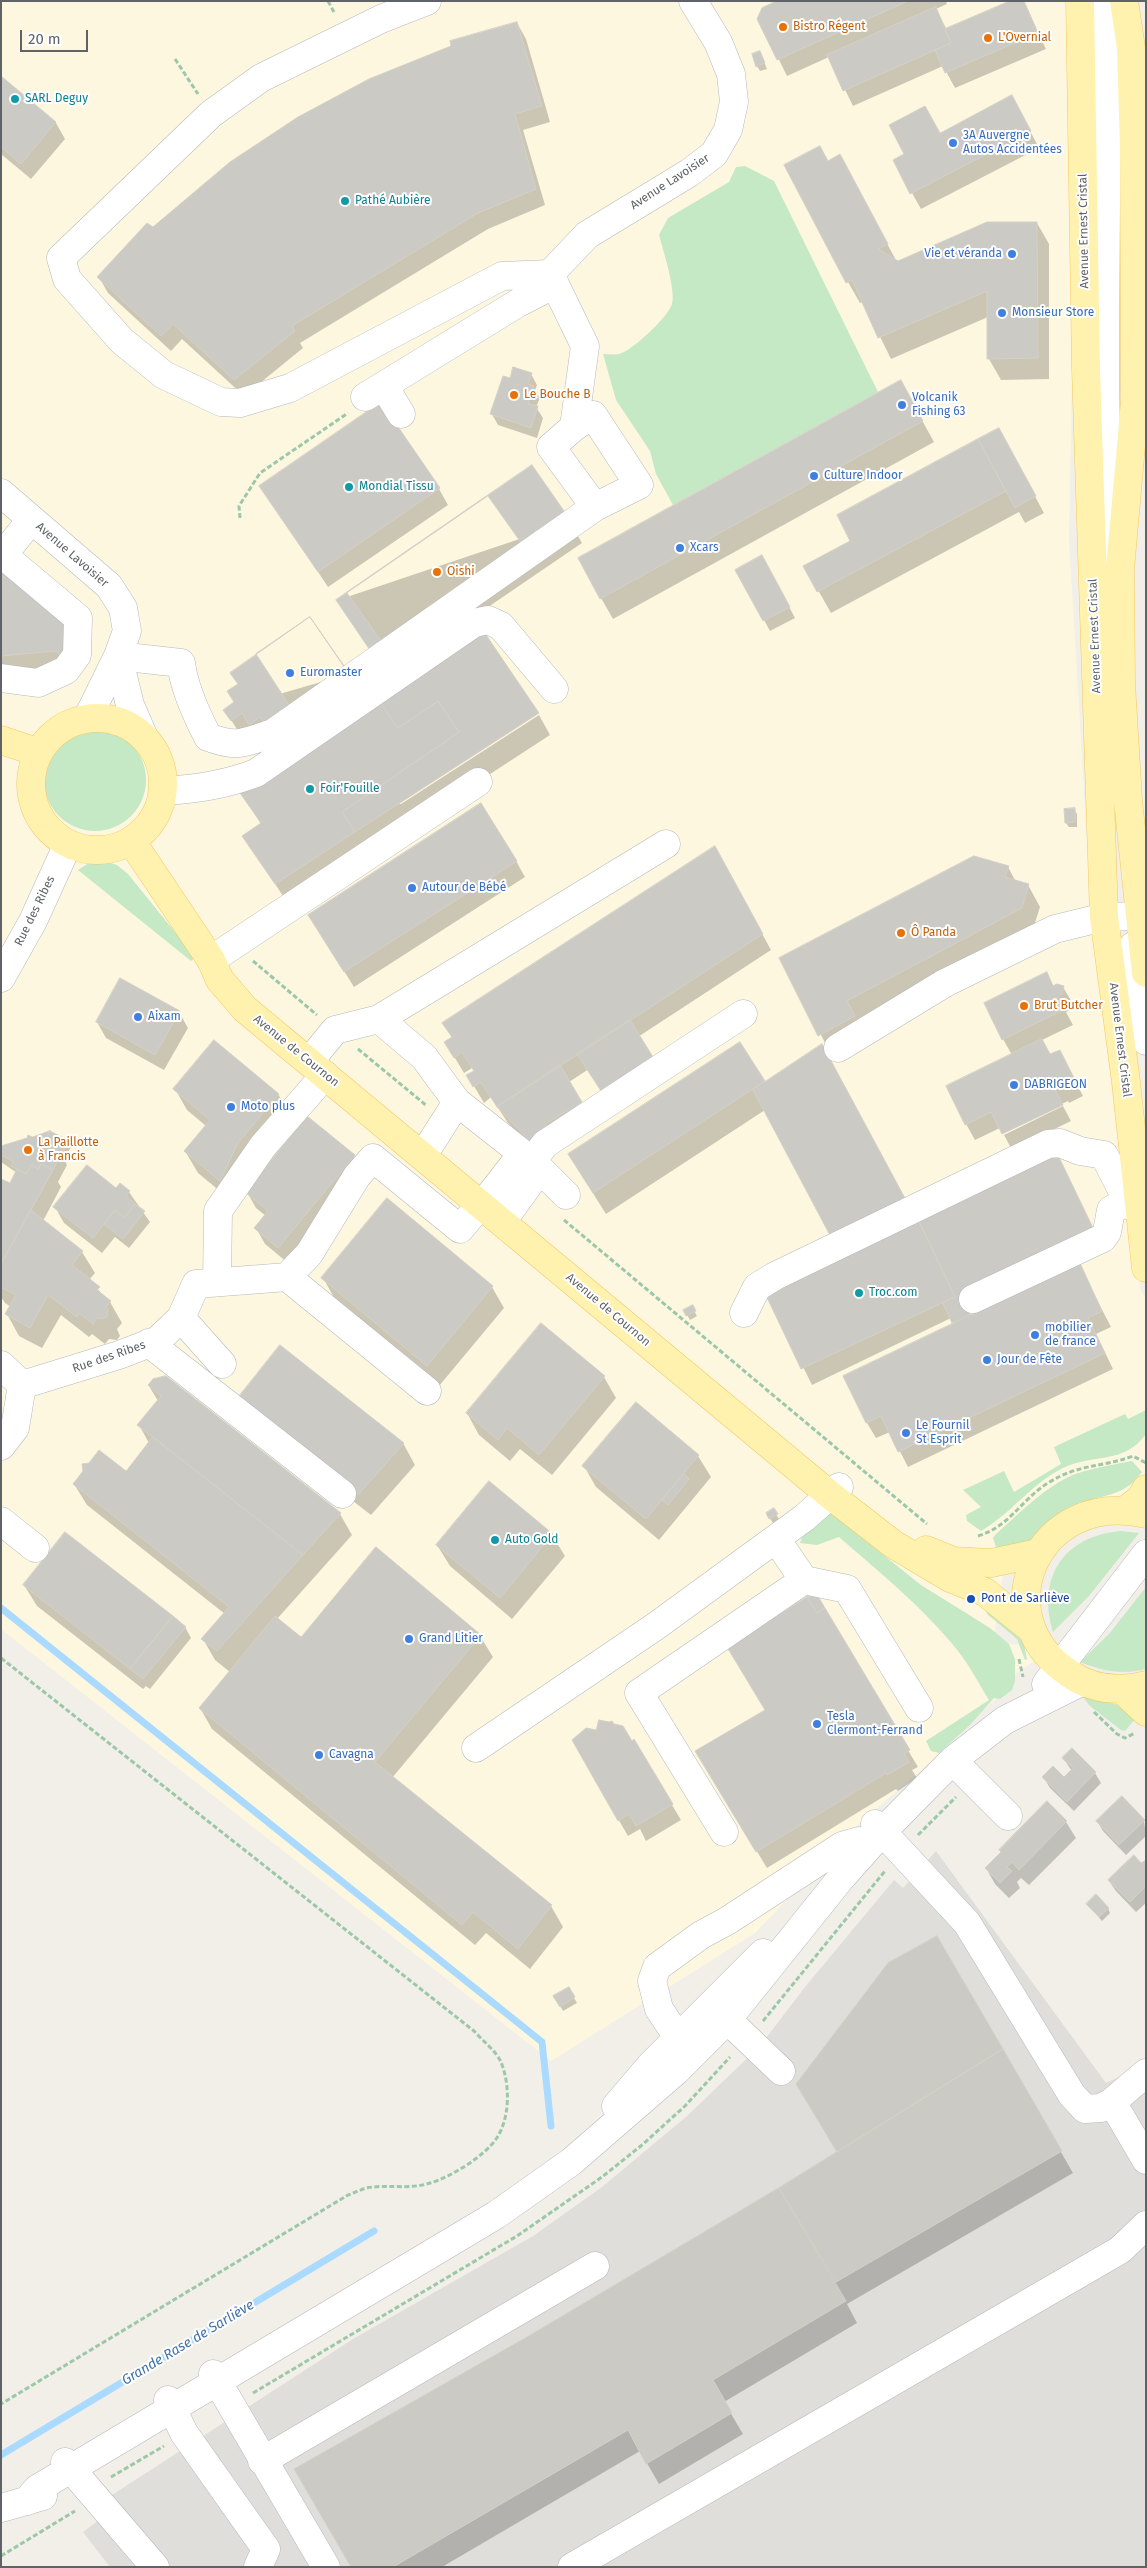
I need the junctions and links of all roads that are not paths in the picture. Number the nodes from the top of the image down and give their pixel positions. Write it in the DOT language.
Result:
graph roads {
  1 [pos="427,1"];
  2 [pos="693,1"];
  3 [pos="1080,1"];
  4 [pos="1103,1"];
  5 [pos="1124,1"];
  6 [pos="1140,148"];
  7 [pos="552,279"];
  8 [pos="1140,338"];
  9 [pos="1140,390"];
  10 [pos="401,414"];
  11 [pos="574,427"];
  12 [pos="595,507"];
  13 [pos="14,510"];
  14 [pos="1,544"];
  15 [pos="118,656"];
  16 [pos="1,678"];
  17 [pos="554,688"];
  18 [pos="88,716"];
  19 [pos="143,735"];
  20 [pos="1,740"];
  21 [pos="37,752"];
  22 [pos="478,782"];
  23 [pos="164,791"];
  24 [pos="132,842"];
  25 [pos="68,844"];
  26 [pos="666,844"];
  27 [pos="1124,917"];
  28 [pos="210,960"];
  29 [pos="1146,973"];
  30 [pos="1,978"];
  31 [pos="743,1014"];
  32 [pos="379,1019"];
  33 [pos="1146,1041"];
  34 [pos="838,1048"];
  35 [pos="321,1064"];
  36 [pos="451,1112"];
  37 [pos="429,1146"];
  38 [pos="532,1161"];
  39 [pos="1132,1203"];
  40 [pos="493,1204"];
  41 [pos="561,1204"];
  42 [pos="1146,1268"];
  43 [pos="287,1277"];
  44 [pos="207,1283"];
  45 [pos="973,1300"];
  46 [pos="744,1312"];
  47 [pos="181,1318"];
  48 [pos="149,1343"];
  49 [pos="222,1364"];
  50 [pos="1,1365"];
  51 [pos="22,1385"];
  52 [pos="427,1391"];
  53 [pos="1,1446"];
  54 [pos="1146,1490"];
  55 [pos="835,1491"];
  56 [pos="342,1494"];
  57 [pos="1136,1512"];
  58 [pos="1,1521"];
  59 [pos="776,1539"];
  60 [pos="35,1548"];
  61 [pos="1039,1553"];
  62 [pos="1146,1554"];
  63 [pos="804,1580"];
  64 [pos="1030,1628"];
  65 [pos="1052,1661"];
  66 [pos="1082,1682"];
  67 [pos="1134,1687"];
  68 [pos="919,1708"];
  69 [pos="1143,1721"];
  70 [pos="999,1724"];
  71 [pos="476,1748"];
  72 [pos="960,1768"];
  73 [pos="1008,1816"];
  74 [pos="724,1832"];
  75 [pos="876,1834"];
  76 [pos="735,2027"];
  77 [pos="672,2045"];
  78 [pos="781,2071"];
  79 [pos="1146,2073"];
  80 [pos="1112,2102"];
  81 [pos="1146,2160"];
  82 [pos="1146,2225"];
  83 [pos="595,2266"];
  84 [pos="217,2383"];
  85 [pos="173,2410"];
  86 [pos="262,2461"];
  87 [pos="72,2470"];
  88 [pos="10,2505"];
  89 [pos="155,2567"];
  90 [pos="258,2567"];
  91 [pos="326,2567"];
  92 [pos="572,2567"];
  1 -- 7 [label="street"];
  2 -- 7 [label="street, Avenue Lavoisier"];
  3 -- 27 [label="main road, Avenue Ernest Cristal"];
  4 -- 27 [label="street"];
  5 -- 6 [label="main road, Avenue Ernest Cristal"];
  6 -- 8 [label="main road, Avenue Ernest Cristal"];
  7 -- 10 [label="street, Avenue Lavoisier"];
  7 -- 11 [label="street"];
  8 -- 9 [label="main road, Avenue Ernest Cristal"];
  9 -- 27 [label="main road, Avenue Ernest Cristal"];
  11 -- 12 [label="street"];
  11 -- 12 [label="street"];
  12 -- 15 [label="street"];
  13 -- 14 [label="street"];
  13 -- 15 [label="street, Avenue Lavoisier"];
  13 -- 16 [label="street"];
  15 -- 18 [label="street, Avenue Lavoisier"];
  15 -- 19 [label="street"];
  17 -- 23 [label="street"];
  18 -- 19 [label="main road"];
  18 -- 21 [label="main road"];
  19 -- 23 [label="main road"];
  20 -- 21 [label="main road"];
  21 -- 25 [label="main road"];
  22 -- 28 [label="street"];
  23 -- 24 [label="main road"];
  24 -- 25 [label="main road"];
  24 -- 28 [label="main road, Avenue de Cournon"];
  25 -- 30 [label="street, Rue des Ribes"];
  26 -- 32 [label="street"];
  27 -- 29 [label="main road, Avenue Ernest Cristal"];
  27 -- 33 [label="street"];
  27 -- 34 [label="street"];
  27 -- 39 [label="main road, Avenue Ernest Cristal"];
  28 -- 35 [label="main road, Avenue de Cournon"];
  31 -- 38 [label="street"];
  32 -- 35 [label="street"];
  32 -- 36 [label="street"];
  35 -- 37 [label="main road, Avenue de Cournon"];
  35 -- 40 [label="main road, Avenue de Cournon"];
  35 -- 44 [label="street"];
  36 -- 37 [label="street"];
  36 -- 38 [label="street"];
  37 -- 40 [label="main road, Avenue de Cournon"];
  38 -- 40 [label="street"];
  38 -- 41 [label="street"];
  39 -- 42 [label="main road, Avenue Ernest Cristal"];
  39 -- 45 [label="street"];
  39 -- 46 [label="street"];
  40 -- 43 [label="street"];
  40 -- 55 [label="main road, Avenue de Cournon"];
  43 -- 44 [label="street"];
  43 -- 52 [label="street"];
  44 -- 47 [label="street, Rue des Ribes"];
  47 -- 48 [label="street, Rue des Ribes"];
  47 -- 49 [label="street"];
  48 -- 51 [label="street, Rue des Ribes"];
  48 -- 56 [label="street"];
  50 -- 51 [label="street"];
  51 -- 53 [label="street"];
  54 -- 57 [label="main road"];
  55 -- 59 [label="street"];
  55 -- 61 [label="main road, Avenue de Cournon"];
  55 -- 64 [label="main road, Avenue de Cournon"];
  57 -- 61 [label="main road"];
  58 -- 60 [label="street"];
  59 -- 63 [label="street"];
  59 -- 71 [label="street"];
  61 -- 64 [label="main road"];
  62 -- 65 [label="street"];
  63 -- 68 [label="street"];
  63 -- 74 [label="street"];
  64 -- 65 [label="main road"];
  65 -- 66 [label="main road"];
  65 -- 70 [label="street"];
  66 -- 67 [label="main road"];
  66 -- 70 [label="street"];
  67 -- 69 [label="main road"];
  70 -- 72 [label="street"];
  70 -- 75 [label="street"];
  72 -- 73 [label="street"];
  72 -- 75 [label="street"];
  75 -- 76 [label="street"];
  75 -- 77 [label="street"];
  75 -- 77 [label="street"];
  75 -- 80 [label="street"];
  75 -- 84 [label="street"];
  76 -- 78 [label="street"];
  76 -- 84 [label="street"];
  77 -- 84 [label="street"];
  79 -- 80 [label="street"];
  80 -- 81 [label="street"];
  82 -- 92 [label="street"];
  83 -- 86 [label="street"];
  84 -- 85 [label="street"];
  84 -- 86 [label="street"];
  85 -- 87 [label="street"];
  85 -- 90 [label="street"];
  86 -- 91 [label="street"];
  87 -- 88 [label="street"];
  87 -- 89 [label="street"];
}
